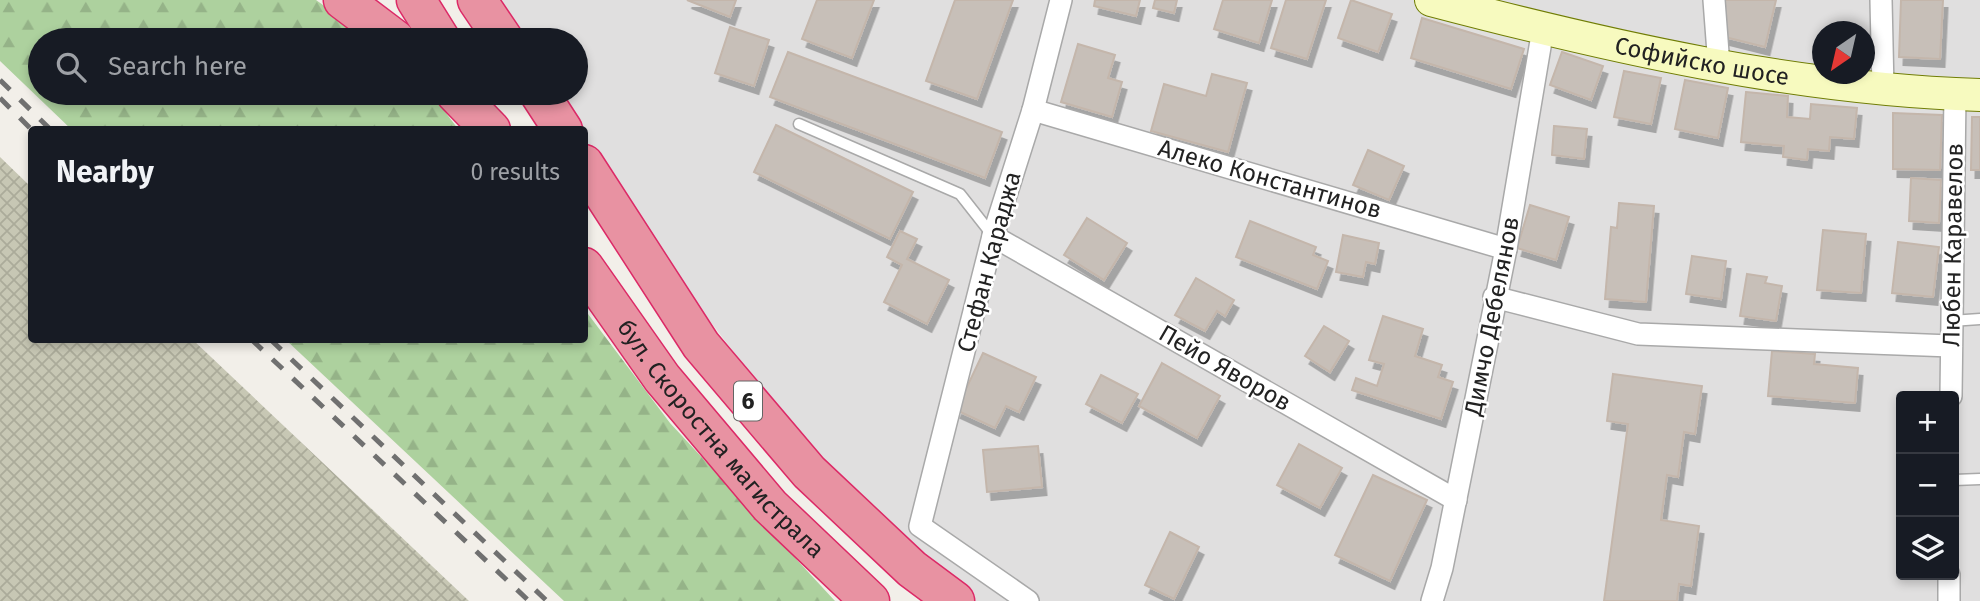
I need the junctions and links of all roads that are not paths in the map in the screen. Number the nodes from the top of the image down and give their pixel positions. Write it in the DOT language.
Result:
graph roads {
  1 [pos="343,0"];
  2 [pos="416,0"];
  3 [pos="477,0"];
  4 [pos="1061,0"];
  5 [pos="1431,0"];
  6 [pos="1714,0"];
  7 [pos="1881,0"];
  8 [pos="380,28"];
  9 [pos="434,28"];
  10 [pos="496,28"];
  11 [pos="1543,29"];
  12 [pos="1719,66"];
  13 [pos="1883,89"];
  14 [pos="1967,95"];
  15 [pos="467,105"];
  16 [pos="481,105"];
  17 [pos="547,105"];
  18 [pos="1033,110"];
  19 [pos="799,124"];
  20 [pos="487,126"];
  21 [pos="495,126"];
  22 [pos="560,126"];
  23 [pos="588,170"];
  24 [pos="993,236"];
  25 [pos="1506,248"];
  26 [pos="588,273"];
  27 [pos="1494,297"];
  28 [pos="1980,320"];
  29 [pos="1951,321"];
  30 [pos="1951,346"];
  31 [pos="1951,391"];
  32 [pos="1980,479"];
  33 [pos="1959,480"];
  34 [pos="1456,500"];
  35 [pos="1949,580"];
  36 [pos="870,601"];
  37 [pos="956,601"];
  38 [pos="1028,601"];
  39 [pos="1432,601"];
  40 [pos="1949,601"];
  1 -- 8 [label="highway"];
  2 -- 9 [label="highway"];
  3 -- 10 [label="highway"];
  4 -- 18 [label="street, Стефан Караджа"];
  5 -- 11 [label="main road, Софийско шосе"];
  6 -- 12 [label="street"];
  7 -- 13 [label="street"];
  11 -- 12 [label="main road, Софийско шосе"];
  11 -- 25 [label="street, Димчо Дебелянов"];
  12 -- 13 [label="main road, Софийско шосе"];
  13 -- 14 [label="main road, Софийско шосе"];
  14 -- 29 [label="street, Любен Каравелов"];
  15 -- 20 [label="highway"];
  16 -- 21 [label="highway"];
  17 -- 22 [label="highway"];
  18 -- 24 [label="street, Стефан Караджа"];
  18 -- 25 [label="street, Алеко Константинов"];
  19 -- 24 [label="lane"];
  23 -- 37 [label="highway, бул. Скоростна магистрала / 6"];
  24 -- 34 [label="street, Пейо Яворов"];
  24 -- 38 [label="street, Стефан Караджа"];
  25 -- 27 [label="street, Димчо Дебелянов"];
  26 -- 36 [label="highway, бул. Скоростна магистрала / 6"];
  27 -- 30 [label="street"];
  27 -- 34 [label="street, Димчо Дебелянов"];
  28 -- 29 [label="lane"];
  29 -- 30 [label="street, Любен Каравелов"];
  30 -- 31 [label="street, Любен Каравелов"];
  32 -- 33 [label="lane"];
  34 -- 39 [label="street, Димчо Дебелянов"];
  35 -- 40 [label="street"];
}
